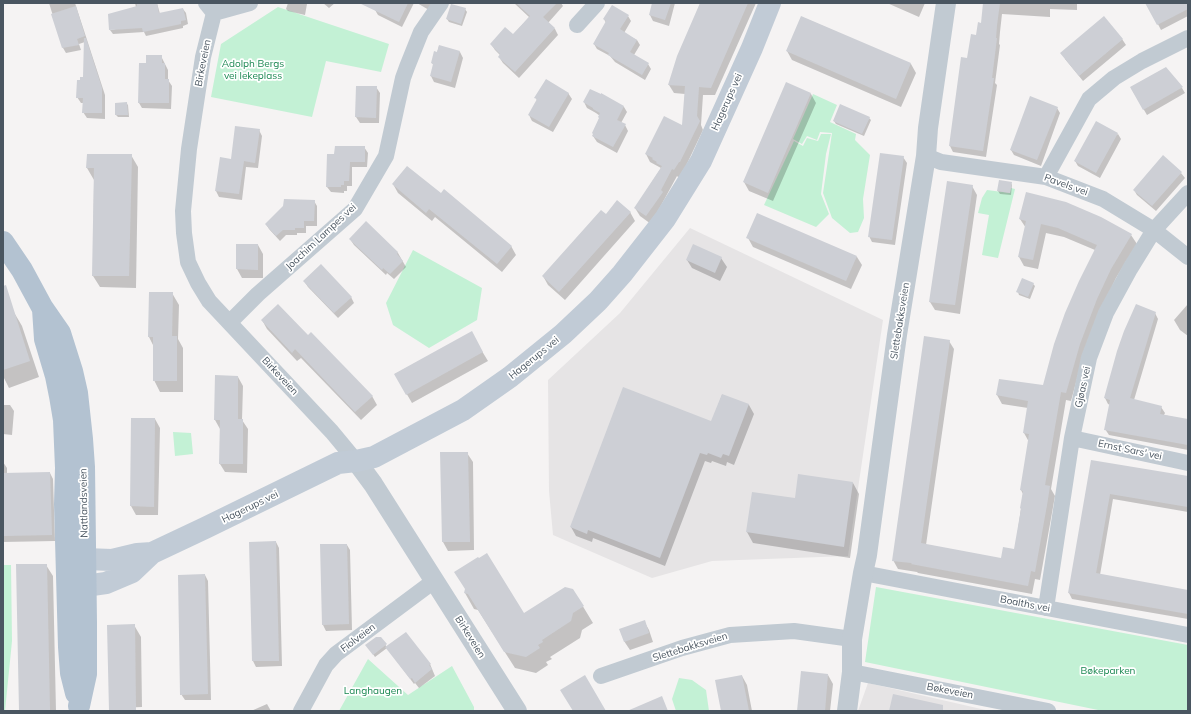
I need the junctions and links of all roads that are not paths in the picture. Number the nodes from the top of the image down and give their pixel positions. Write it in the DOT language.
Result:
graph roads {
  1 [pos="250,3"];
  2 [pos="441,3"];
  3 [pos="598,3"];
  4 [pos="770,3"];
  5 [pos="946,3"];
  6 [pos="210,8"];
  7 [pos="577,25"];
  8 [pos="1188,38"];
  9 [pos="926,156"];
  10 [pos="1046,176"];
  11 [pos="1188,193"];
  12 [pos="1154,230"];
  13 [pos="3,242"];
  14 [pos="1188,257"];
  15 [pos="42,308"];
  16 [pos="230,322"];
  17 [pos="1072,438"];
  18 [pos="356,461"];
  19 [pos="1188,463"];
  20 [pos="152,553"];
  21 [pos="85,559"];
  22 [pos="67,572"];
  23 [pos="863,573"];
  24 [pos="434,581"];
  25 [pos="85,586"];
  26 [pos="1046,608"];
  27 [pos="1188,635"];
  28 [pos="852,638"];
  29 [pos="852,672"];
  30 [pos="601,676"];
  31 [pos="79,709"];
  32 [pos="301,711"];
  33 [pos="517,711"];
  34 [pos="847,711"];
  35 [pos="1048,711"];
  1 -- 6 [label="street"];
  2 -- 16 [label="street, Joachim Lampes vei"];
  3 -- 7 [label="street"];
  4 -- 18 [label="main road, Hagerups vei"];
  5 -- 9 [label="street, Slettebakksveien"];
  6 -- 16 [label="street, Birkeveien"];
  8 -- 10 [label="street"];
  9 -- 10 [label="street, Pavels vei"];
  9 -- 23 [label="street, Slettebakksveien"];
  10 -- 12 [label="street, Pavels vei"];
  11 -- 12 [label="street, Gjøas vei"];
  12 -- 14 [label="street, Pavels vei"];
  12 -- 17 [label="street, Gjøas vei"];
  13 -- 15 [label="main road, Nattlandsveien"];
  15 -- 21 [label="main road, Nattlandsveien"];
  15 -- 22 [label="main road, Nattlandsveien"];
  16 -- 18 [label="street, Birkeveien"];
  17 -- 19 [label="street, Ernst Sars' vei"];
  17 -- 26 [label="street, Gjøas vei"];
  18 -- 20 [label="main road, Hagerups vei"];
  18 -- 24 [label="street, Birkeveien"];
  20 -- 21 [label="main road, Hagerups vei"];
  20 -- 25 [label="main road, Hagerups vei"];
  21 -- 22 [label="main road"];
  21 -- 25 [label="main road, Nattlandsveien"];
  22 -- 25 [label="main road"];
  22 -- 31 [label="main road, Nattlandsveien"];
  23 -- 26 [label="street, Boalths vei"];
  23 -- 28 [label="street, Slettebakksveien"];
  24 -- 32 [label="street, Fiolveien"];
  24 -- 33 [label="street, Birkeveien"];
  25 -- 31 [label="main road, Nattlandsveien"];
  26 -- 27 [label="street, Boalths vei"];
  28 -- 29 [label="street, Slettebakksveien"];
  28 -- 30 [label="street, Slettebakksveien"];
  29 -- 34 [label="street, Slettebakksveien"];
  29 -- 35 [label="street, Bøkeveien"];
}
